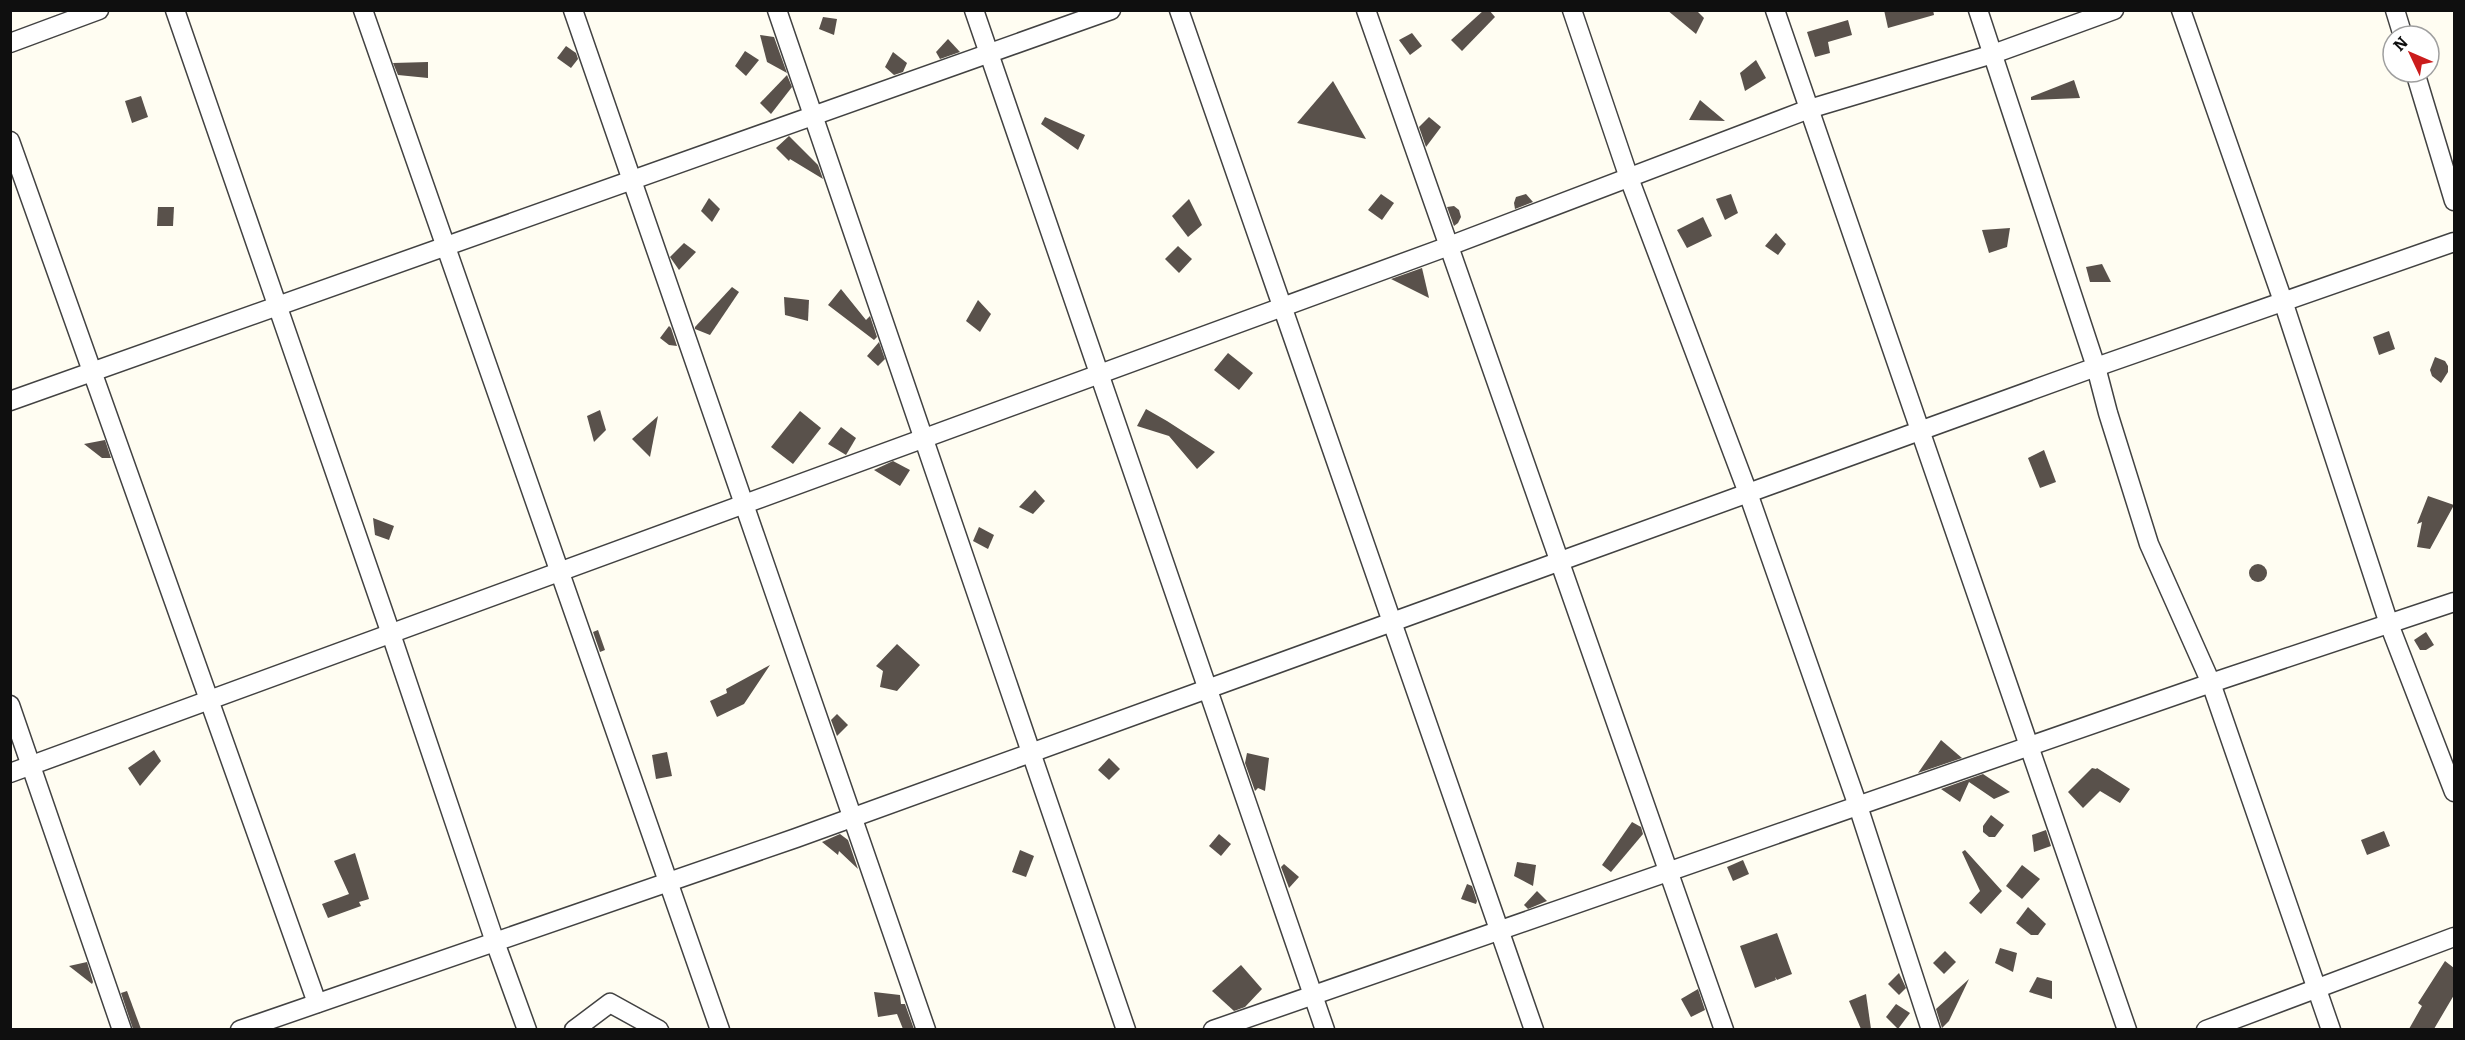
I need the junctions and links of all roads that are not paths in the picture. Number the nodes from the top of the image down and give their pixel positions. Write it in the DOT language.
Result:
graph roads {
  1 [pos="99,10"];
  2 [pos="176,10"];
  3 [pos="363,10"];
  4 [pos="573,10"];
  5 [pos="777,10"];
  6 [pos="974,10"];
  7 [pos="1111,10"];
  8 [pos="1179,10"];
  9 [pos="1366,10"];
  10 [pos="1572,10"];
  11 [pos="1775,10"];
  12 [pos="1978,10"];
  13 [pos="2114,10"];
  14 [pos="2181,10"];
  15 [pos="10,43"];
  16 [pos="989,54"];
  17 [pos="1993,54"];
  18 [pos="2419,84"];
  19 [pos="1809,109"];
  20 [pos="814,117"];
  21 [pos="10,141"];
  22 [pos="1629,178"];
  23 [pos="632,182"];
  24 [pos="2454,201"];
  25 [pos="2454,242"];
  26 [pos="1449,246"];
  27 [pos="446,247"];
  28 [pos="2283,302"];
  29 [pos="278,307"];
  30 [pos="1282,307"];
  31 [pos="2096,367"];
  32 [pos="93,372"];
  33 [pos="1099,374"];
  34 [pos="10,401"];
  35 [pos="1921,430"];
  36 [pos="924,438"];
  37 [pos="1748,493"];
  38 [pos="744,504"];
  39 [pos="1560,561"];
  40 [pos="560,572"];
  41 [pos="2454,602"];
  42 [pos="1392,622"];
  43 [pos="2389,624"];
  44 [pos="391,634"];
  45 [pos="2211,683"];
  46 [pos="1208,689"];
  47 [pos="209,700"];
  48 [pos="10,705"];
  49 [pos="2030,746"];
  50 [pos="1031,753"];
  51 [pos="31,765"];
  52 [pos="10,773"];
  53 [pos="2454,792"];
  54 [pos="1858,806"];
  55 [pos="854,818"];
  56 [pos="1669,871"];
  57 [pos="668,882"];
  58 [pos="1499,930"];
  59 [pos="2454,937"];
  60 [pos="495,942"];
  61 [pos="2316,989"];
  62 [pos="1313,995"];
  63 [pos="317,1003"];
  64 [pos="122,1029"];
  65 [pos="240,1029"];
  66 [pos="527,1029"];
  67 [pos="574,1029"];
  68 [pos="659,1029"];
  69 [pos="720,1029"];
  70 [pos="926,1029"];
  71 [pos="1126,1029"];
  72 [pos="1213,1029"];
  73 [pos="1325,1029"];
  74 [pos="1534,1029"];
  75 [pos="1724,1029"];
  76 [pos="1931,1029"];
  77 [pos="2127,1029"];
  78 [pos="2206,1029"];
  79 [pos="2331,1029"];
  1 -- 15 [label="street"];
  2 -- 29 [label="street"];
  3 -- 27 [label="street"];
  4 -- 23 [label="street"];
  5 -- 20 [label="street"];
  6 -- 16 [label="street"];
  7 -- 16 [label="street"];
  8 -- 30 [label="street"];
  9 -- 26 [label="street"];
  10 -- 22 [label="street"];
  11 -- 19 [label="street"];
  12 -- 17 [label="street"];
  13 -- 17 [label="street"];
  14 -- 28 [label="street"];
  16 -- 20 [label="street"];
  16 -- 33 [label="street"];
  17 -- 19 [label="street"];
  17 -- 31 [label="street"];
  18 -- 24 [label="street"];
  19 -- 22 [label="street"];
  19 -- 35 [label="street"];
  20 -- 23 [label="street"];
  20 -- 36 [label="street"];
  21 -- 32 [label="street"];
  22 -- 26 [label="street"];
  22 -- 37 [label="street"];
  23 -- 27 [label="street"];
  23 -- 38 [label="street"];
  25 -- 28 [label="street"];
  26 -- 30 [label="street"];
  26 -- 39 [label="street"];
  27 -- 29 [label="street"];
  27 -- 40 [label="street"];
  28 -- 31 [label="street"];
  28 -- 43 [label="street"];
  29 -- 32 [label="street"];
  29 -- 44 [label="street"];
  30 -- 33 [label="street"];
  30 -- 42 [label="street"];
  31 -- 35 [label="street"];
  31 -- 45 [label="street"];
  32 -- 34 [label="street"];
  32 -- 47 [label="street"];
  33 -- 36 [label="street"];
  33 -- 46 [label="street"];
  35 -- 37 [label="street"];
  35 -- 49 [label="street"];
  36 -- 38 [label="street"];
  36 -- 50 [label="street"];
  37 -- 39 [label="street"];
  37 -- 54 [label="street"];
  38 -- 40 [label="street"];
  38 -- 55 [label="street"];
  39 -- 42 [label="street"];
  39 -- 56 [label="street"];
  40 -- 44 [label="street"];
  40 -- 57 [label="street"];
  41 -- 43 [label="street"];
  42 -- 46 [label="street"];
  42 -- 58 [label="street"];
  43 -- 45 [label="street"];
  43 -- 53 [label="street"];
  44 -- 47 [label="street"];
  44 -- 60 [label="street"];
  45 -- 49 [label="street"];
  45 -- 61 [label="street"];
  46 -- 50 [label="street"];
  46 -- 62 [label="street"];
  47 -- 51 [label="street"];
  47 -- 63 [label="street"];
  48 -- 51 [label="street"];
  49 -- 54 [label="street"];
  49 -- 77 [label="street"];
  50 -- 55 [label="street"];
  50 -- 71 [label="street"];
  51 -- 52 [label="street"];
  51 -- 64 [label="street"];
  54 -- 56 [label="street"];
  54 -- 76 [label="street"];
  55 -- 57 [label="street"];
  55 -- 70 [label="street"];
  56 -- 58 [label="street"];
  56 -- 75 [label="street"];
  57 -- 60 [label="street"];
  57 -- 69 [label="street"];
  58 -- 62 [label="street"];
  58 -- 74 [label="street"];
  59 -- 61 [label="street"];
  60 -- 63 [label="street"];
  60 -- 66 [label="street"];
  61 -- 78 [label="street"];
  61 -- 79 [label="street"];
  62 -- 72 [label="street"];
  62 -- 73 [label="street"];
  63 -- 65 [label="street"];
  67 -- 68 [label="street"];
}
